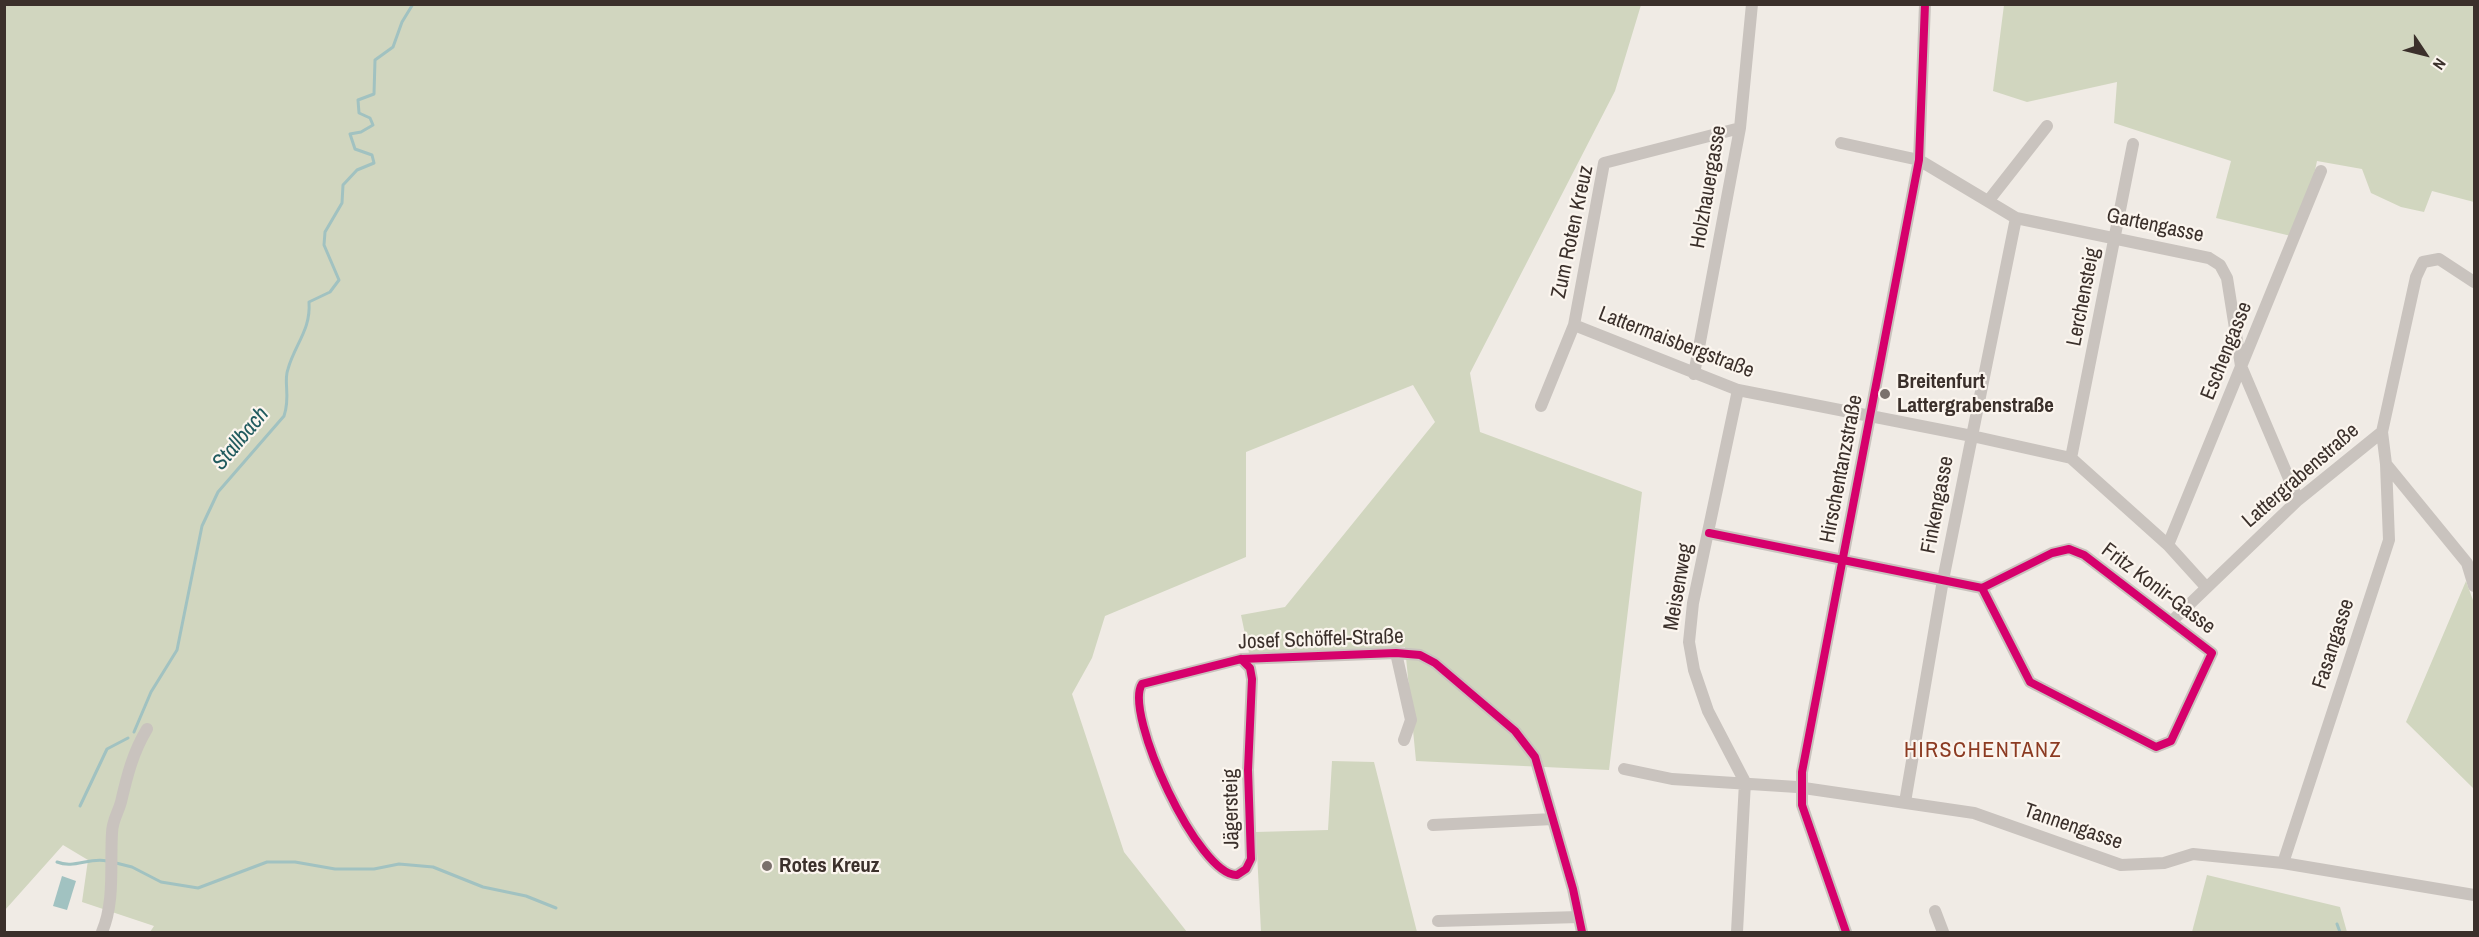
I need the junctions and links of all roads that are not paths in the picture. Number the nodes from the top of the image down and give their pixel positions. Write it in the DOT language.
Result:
graph roads {
  1 [pos="1752,4"];
  2 [pos="1925,4"];
  3 [pos="2046,126"];
  4 [pos="1740,128"];
  5 [pos="1841,143"];
  6 [pos="2133,144"];
  7 [pos="1919,160"];
  8 [pos="2321,171"];
  9 [pos="1989,200"];
  10 [pos="2016,218"];
  11 [pos="2116,237"];
  12 [pos="2475,282"];
  13 [pos="1574,325"];
  14 [pos="2241,366"];
  15 [pos="1694,374"];
  16 [pos="1738,390"];
  17 [pos="1541,406"];
  18 [pos="1871,417"];
  19 [pos="2382,432"];
  20 [pos="1972,436"];
  21 [pos="2071,458"];
  22 [pos="2386,465"];
  23 [pos="2298,500"];
  24 [pos="1708,533"];
  25 [pos="2168,545"];
  26 [pos="1842,561"];
  27 [pos="1943,580"];
  28 [pos="2475,586"];
  29 [pos="2206,587"];
  30 [pos="1982,588"];
  31 [pos="2172,621"];
  32 [pos="1396,653"];
  33 [pos="1241,659"];
  34 [pos="1142,684"];
  35 [pos="147,729"];
  36 [pos="1404,740"];
  37 [pos="1624,769"];
  38 [pos="1745,782"];
  39 [pos="1802,788"];
  40 [pos="1905,802"];
  41 [pos="1553,819"];
  42 [pos="1433,825"];
  43 [pos="2283,863"];
  44 [pos="2475,895"];
  45 [pos="1935,911"];
  46 [pos="1579,917"];
  47 [pos="1438,921"];
  48 [pos="103,931"];
  49 [pos="1582,933"];
  50 [pos="1737,933"];
  51 [pos="1846,933"];
  52 [pos="1943,933"];
  1 -- 4 [label="street, Holzhauergasse"];
  2 -- 7 [label="street, Hirschentanzstraße"];
  3 -- 9 [label="street"];
  4 -- 13 [label="street, Zum Roten Kreuz"];
  4 -- 15 [label="street, Holzhauergasse"];
  5 -- 7 [label="street"];
  6 -- 11 [label="street, Lerchensteig"];
  7 -- 9 [label="street, Gartengasse"];
  7 -- 18 [label="street, Hirschentanzstraße"];
  8 -- 14 [label="street, Eschengasse"];
  9 -- 10 [label="street, Gartengasse"];
  10 -- 11 [label="street, Gartengasse"];
  10 -- 20 [label="street, Finkengasse"];
  11 -- 14 [label="street, Gartengasse"];
  11 -- 21 [label="street, Lerchensteig"];
  12 -- 19 [label="street, Lattergrabenstraße"];
  13 -- 15 [label="street, Lattermaisbergstraße"];
  13 -- 17 [label="street, Zum Roten Kreuz"];
  14 -- 23 [label="street, Gartengasse"];
  14 -- 25 [label="street, Eschengasse"];
  15 -- 16 [label="street, Lattermaisbergstraße"];
  16 -- 18 [label="street, Lattermaisbergstraße"];
  16 -- 24 [label="street, Meisenweg"];
  18 -- 20 [label="street"];
  18 -- 26 [label="street, Hirschentanzstraße"];
  19 -- 22 [label="street, Fasangasse"];
  19 -- 23 [label="street, Lattergrabenstraße"];
  20 -- 21 [label="street"];
  20 -- 27 [label="street, Finkengasse"];
  21 -- 25 [label="street"];
  22 -- 28 [label="street"];
  22 -- 43 [label="street, Fasangasse"];
  23 -- 29 [label="street, Lattergrabenstraße"];
  24 -- 26 [label="street"];
  24 -- 38 [label="street, Meisenweg"];
  25 -- 29 [label="street"];
  26 -- 27 [label="street"];
  26 -- 39 [label="street, Hirschentanzstraße"];
  27 -- 30 [label="street"];
  27 -- 40 [label="street, Finkengasse"];
  29 -- 31 [label="street, Lattergrabenstraße"];
  30 -- 31 [label="street, Fritz Konir-Gasse"];
  30 -- 31 [label="street, Fritz Konir-Gasse"];
  32 -- 33 [label="street, Josef Schöffel-Straße"];
  32 -- 36 [label="street, Josef Schöffel-Straße"];
  32 -- 41 [label="street, Josef Schöffel-Straße"];
  33 -- 34 [label="street, Josef Schöffel-Straße"];
  33 -- 34 [label="street, Jägersteig"];
  35 -- 48 [label="street"];
  37 -- 38 [label="street"];
  38 -- 39 [label="street"];
  38 -- 50 [label="street"];
  39 -- 40 [label="street, Tannengasse"];
  39 -- 51 [label="street, Hirschentanzstraße"];
  40 -- 43 [label="street, Tannengasse"];
  41 -- 42 [label="street"];
  41 -- 46 [label="street, Josef Schöffel-Straße"];
  43 -- 44 [label="street, Tannengasse"];
  45 -- 52 [label="street"];
  46 -- 47 [label="street"];
  46 -- 49 [label="street, Josef Schöffel-Straße"];
}
